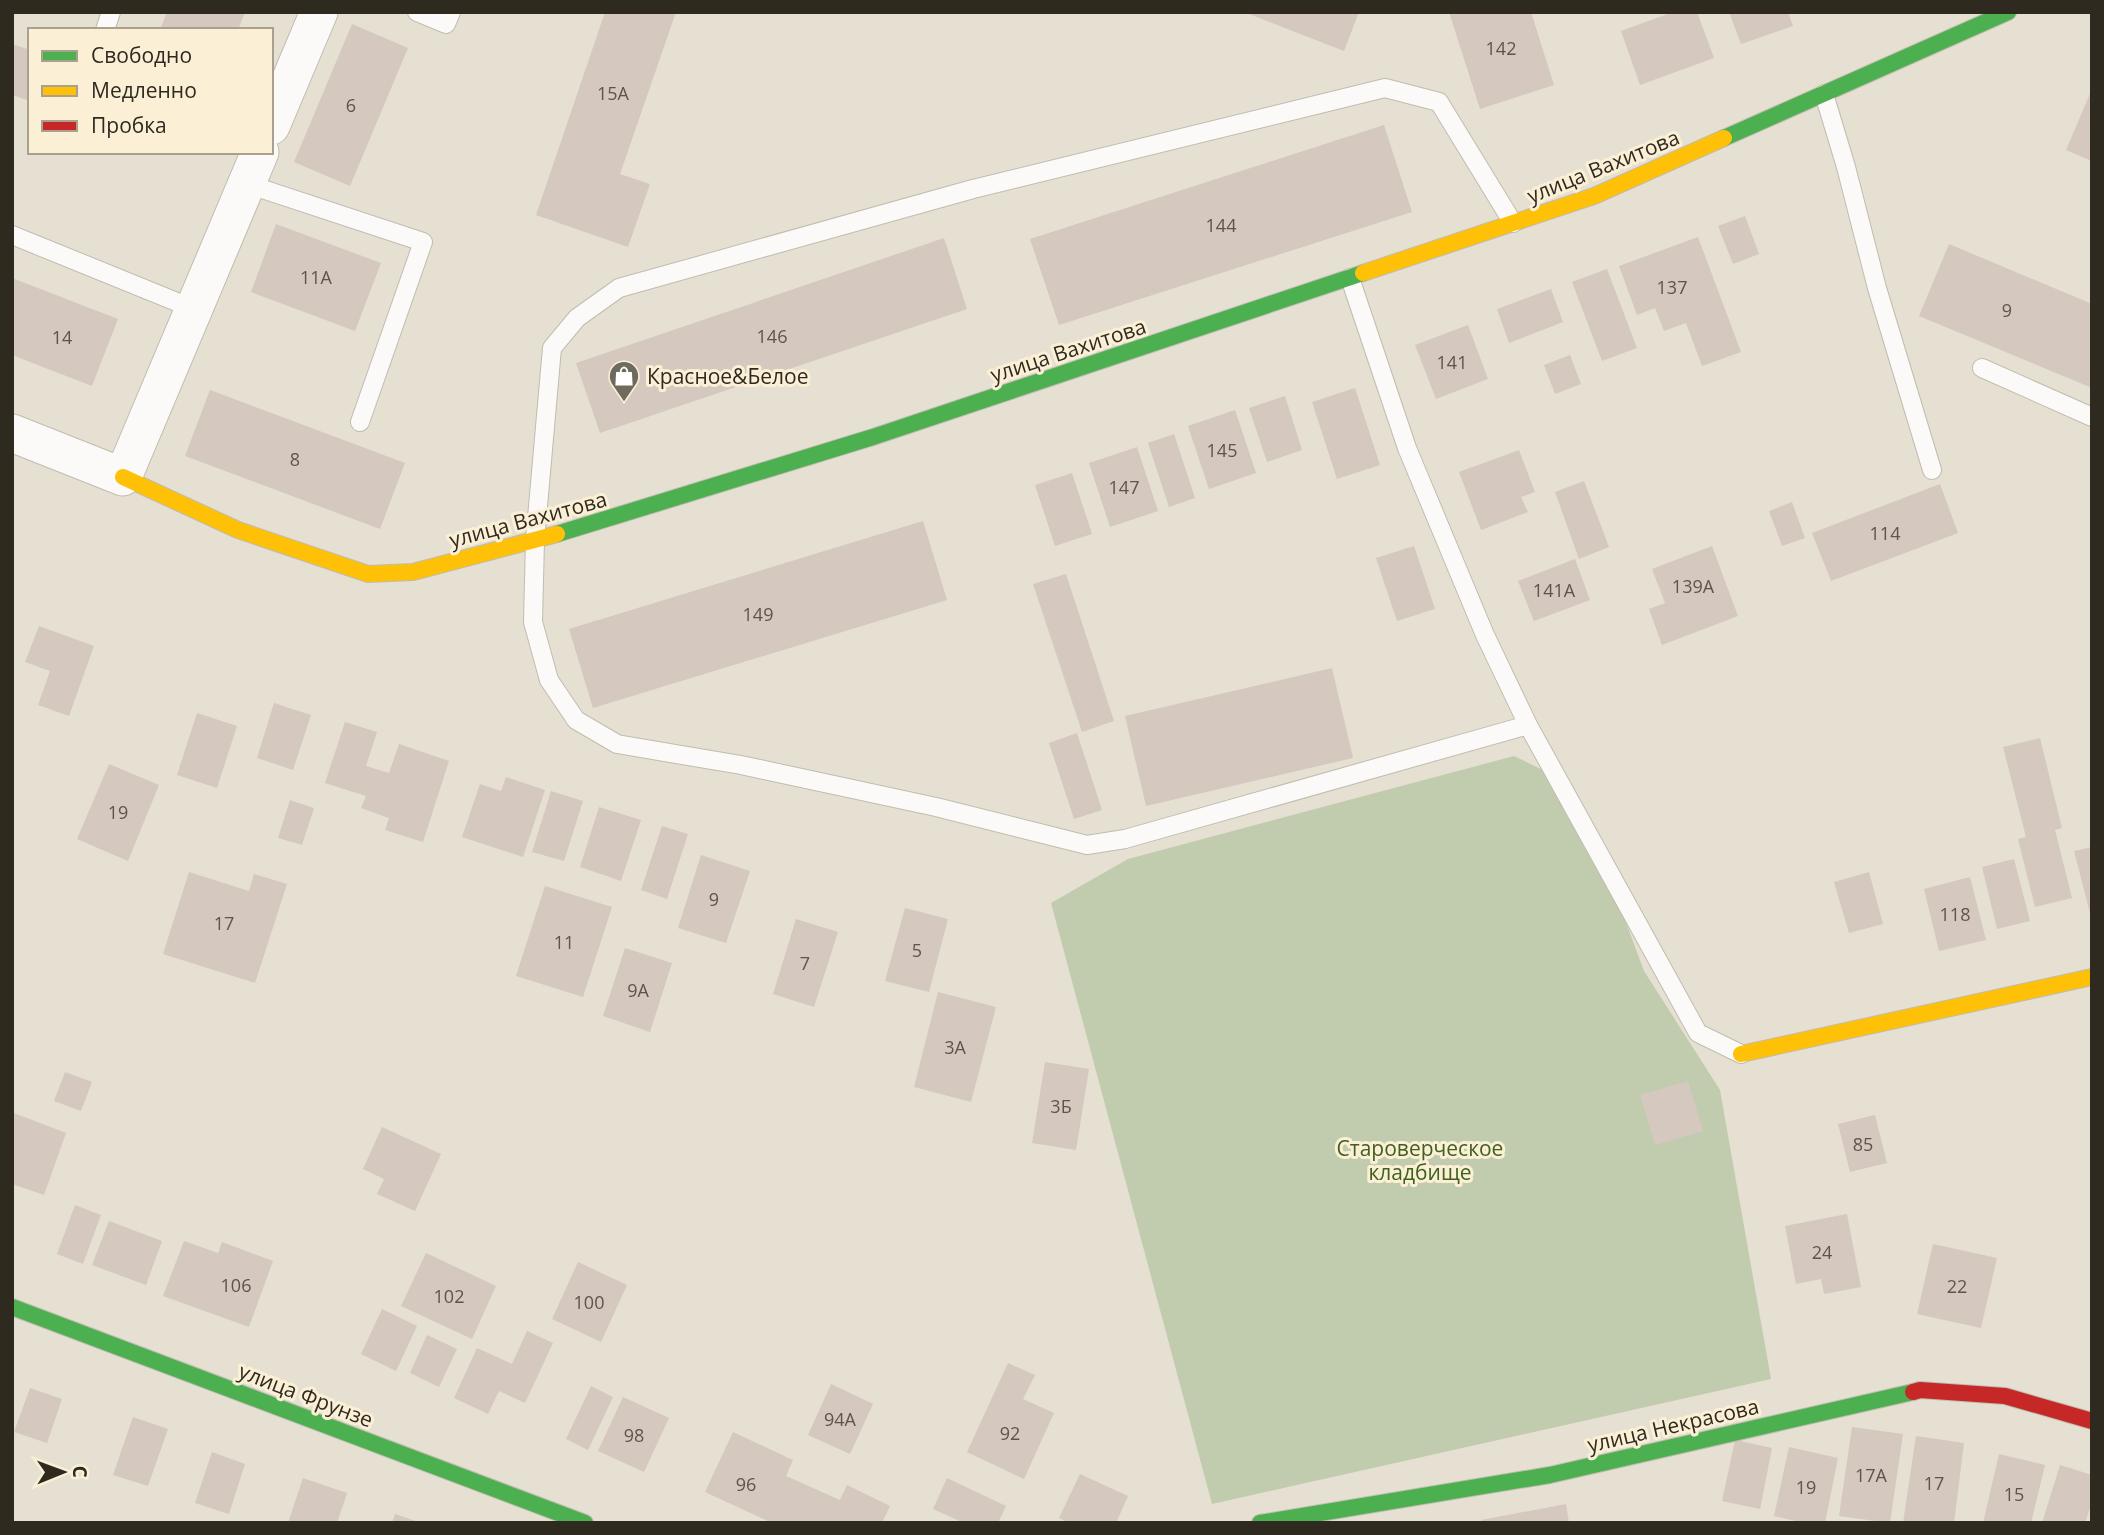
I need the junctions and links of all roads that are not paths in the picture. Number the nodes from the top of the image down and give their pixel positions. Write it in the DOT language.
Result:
graph roads {
  1 [pos="319,12"];
  2 [pos="417,12"];
  3 [pos="451,12"];
  4 [pos="2008,12"];
  5 [pos="1824,94"];
  6 [pos="273,121"];
  7 [pos="253,168"];
  8 [pos="1513,223"];
  9 [pos="12,235"];
  10 [pos="1350,278"];
  11 [pos="194,309"];
  12 [pos="1982,368"];
  13 [pos="2092,417"];
  14 [pos="360,422"];
  15 [pos="12,433"];
  16 [pos="1932,470"];
  17 [pos="123,477"];
  18 [pos="535,540"];
  19 [pos="1528,725"];
  20 [pos="2092,977"];
  21 [pos="1741,1055"];
  22 [pos="12,1307"];
  23 [pos="2092,1421"];
  24 [pos="584,1523"];
  25 [pos="1260,1523"];
  1 -- 6 [label="street"];
  2 -- 3 [label="lane"];
  4 -- 5 [label="street, улица Вахитова"];
  5 -- 8 [label="street, улица Вахитова"];
  5 -- 16 [label="lane"];
  7 -- 11 [label="street"];
  7 -- 14 [label="lane"];
  8 -- 10 [label="street, улица Вахитова"];
  8 -- 18 [label="lane"];
  9 -- 11 [label="lane"];
  10 -- 18 [label="street, улица Вахитова"];
  10 -- 19 [label="lane"];
  11 -- 17 [label="street"];
  12 -- 13 [label="lane"];
  15 -- 17 [label="street"];
  17 -- 18 [label="street, улица Вахитова"];
  18 -- 19 [label="lane"];
  19 -- 21 [label="lane"];
  20 -- 21 [label="street"];
  22 -- 24 [label="street, улица Фрунзе"];
  23 -- 25 [label="street, улица Некрасова"];
}
